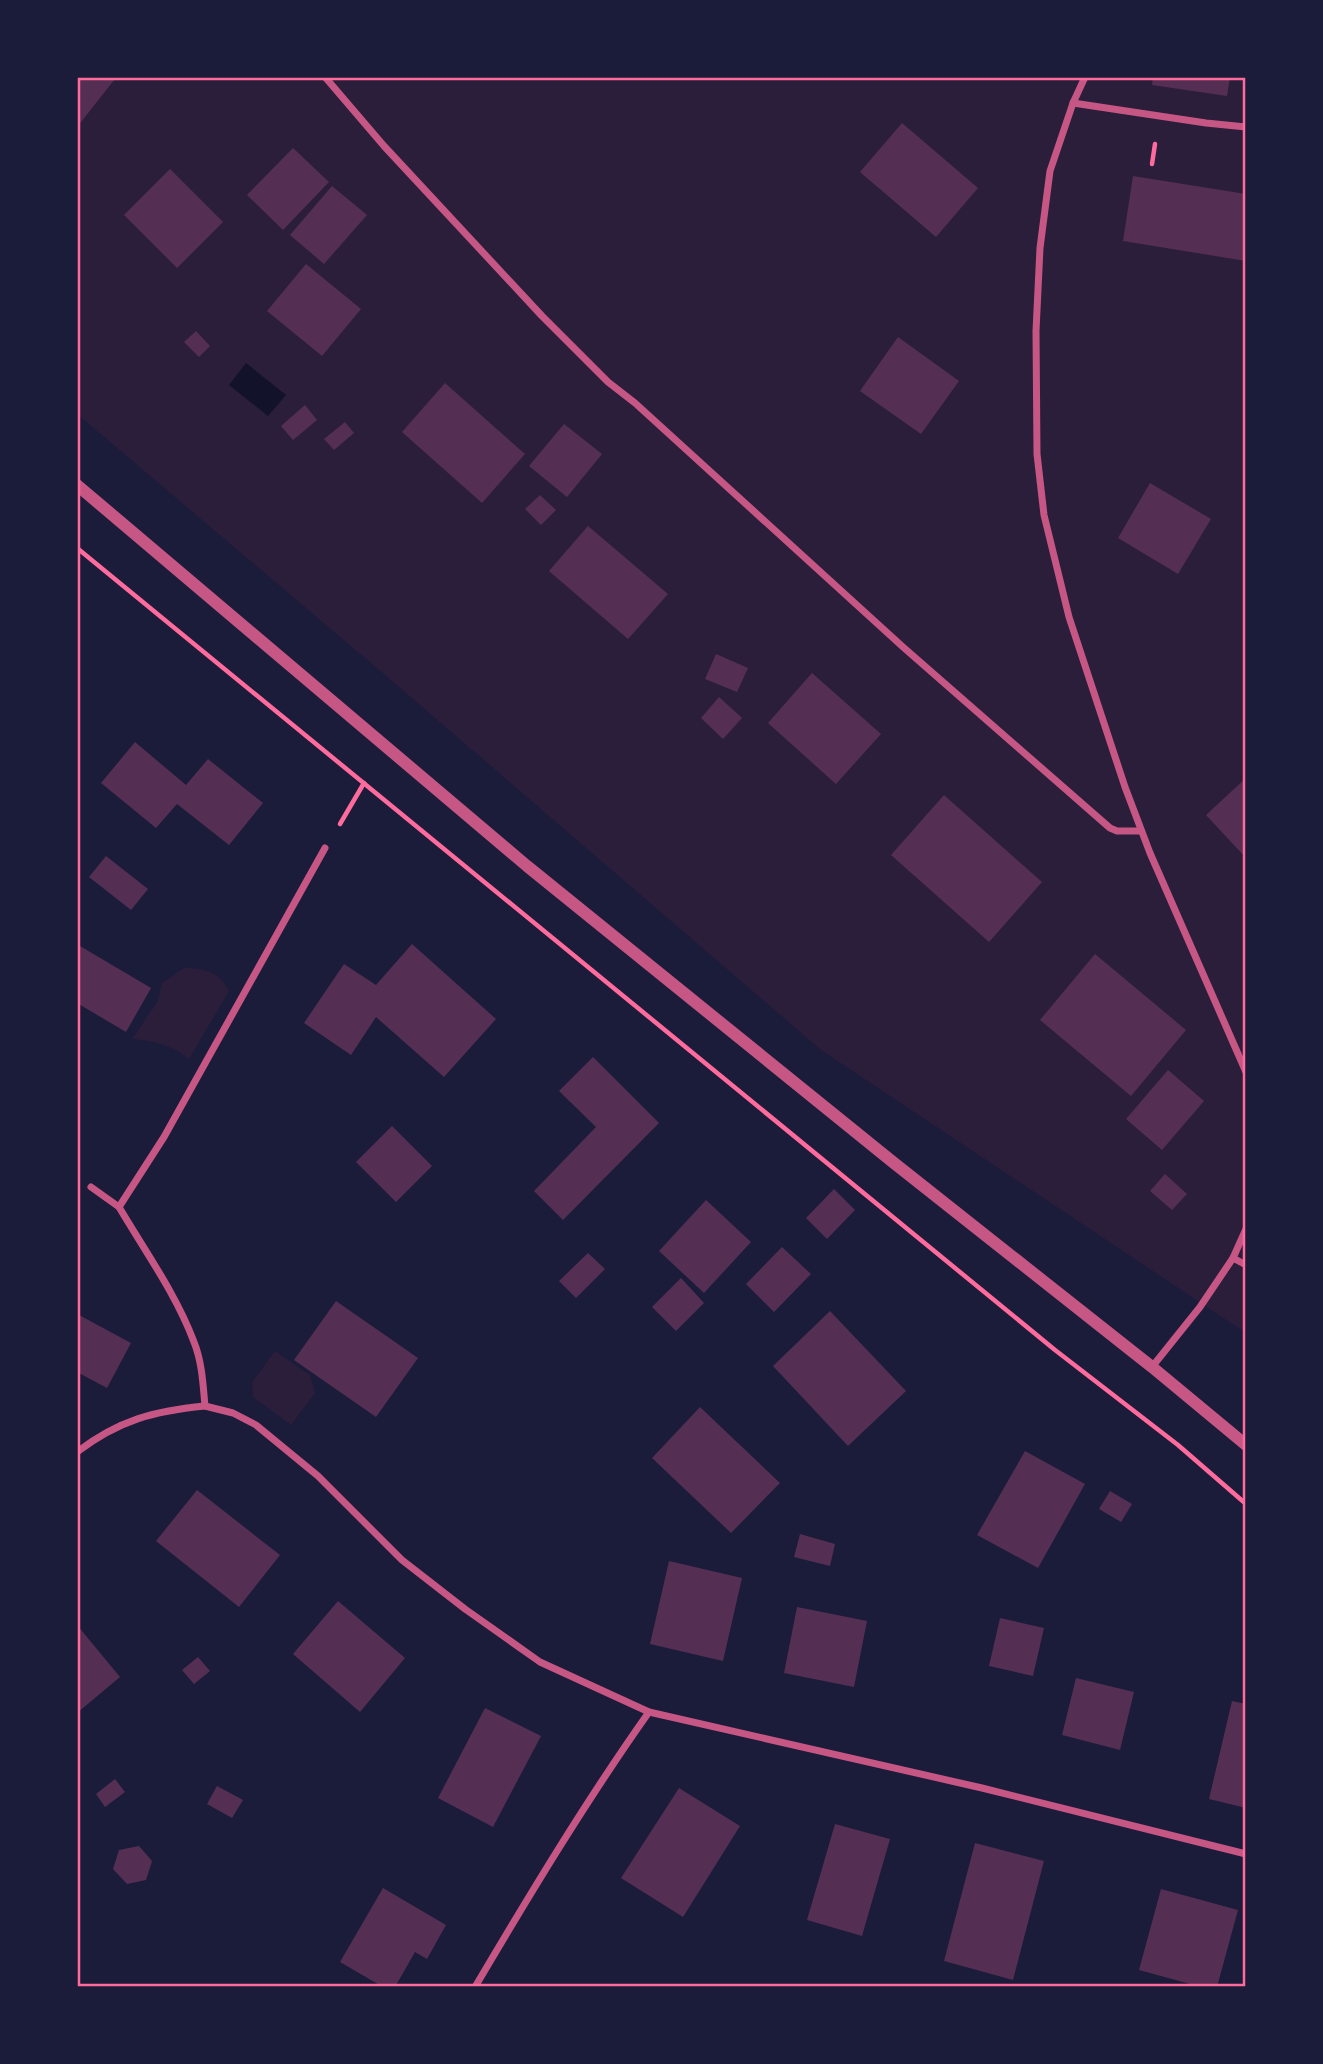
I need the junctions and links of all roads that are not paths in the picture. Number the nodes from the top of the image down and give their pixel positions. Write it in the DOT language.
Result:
graph roads {
  1 [pos="325,77"];
  2 [pos="1085,77"];
  3 [pos="1073,103"];
  4 [pos="1246,127"];
  5 [pos="77,485"];
  6 [pos="1141,831"];
  7 [pos="325,848"];
  8 [pos="1246,1072"];
  9 [pos="92,1187"];
  10 [pos="119,1208"];
  11 [pos="1246,1229"];
  12 [pos="1233,1258"];
  13 [pos="1246,1265"];
  14 [pos="1152,1367"];
  15 [pos="205,1406"];
  16 [pos="1246,1445"];
  17 [pos="77,1452"];
  18 [pos="649,1712"];
  19 [pos="1246,1854"];
  20 [pos="475,1987"];
  1 -- 6 [label="street"];
  2 -- 3 [label="street"];
  3 -- 4 [label="street"];
  3 -- 6 [label="street"];
  5 -- 14 [label="street"];
  6 -- 8 [label="street"];
  7 -- 10 [label="street"];
  9 -- 10 [label="street"];
  10 -- 15 [label="street"];
  11 -- 12 [label="street"];
  12 -- 13 [label="street"];
  12 -- 14 [label="street"];
  14 -- 16 [label="street"];
  15 -- 17 [label="street"];
  15 -- 18 [label="street"];
  18 -- 19 [label="street"];
  18 -- 20 [label="street"];
}
